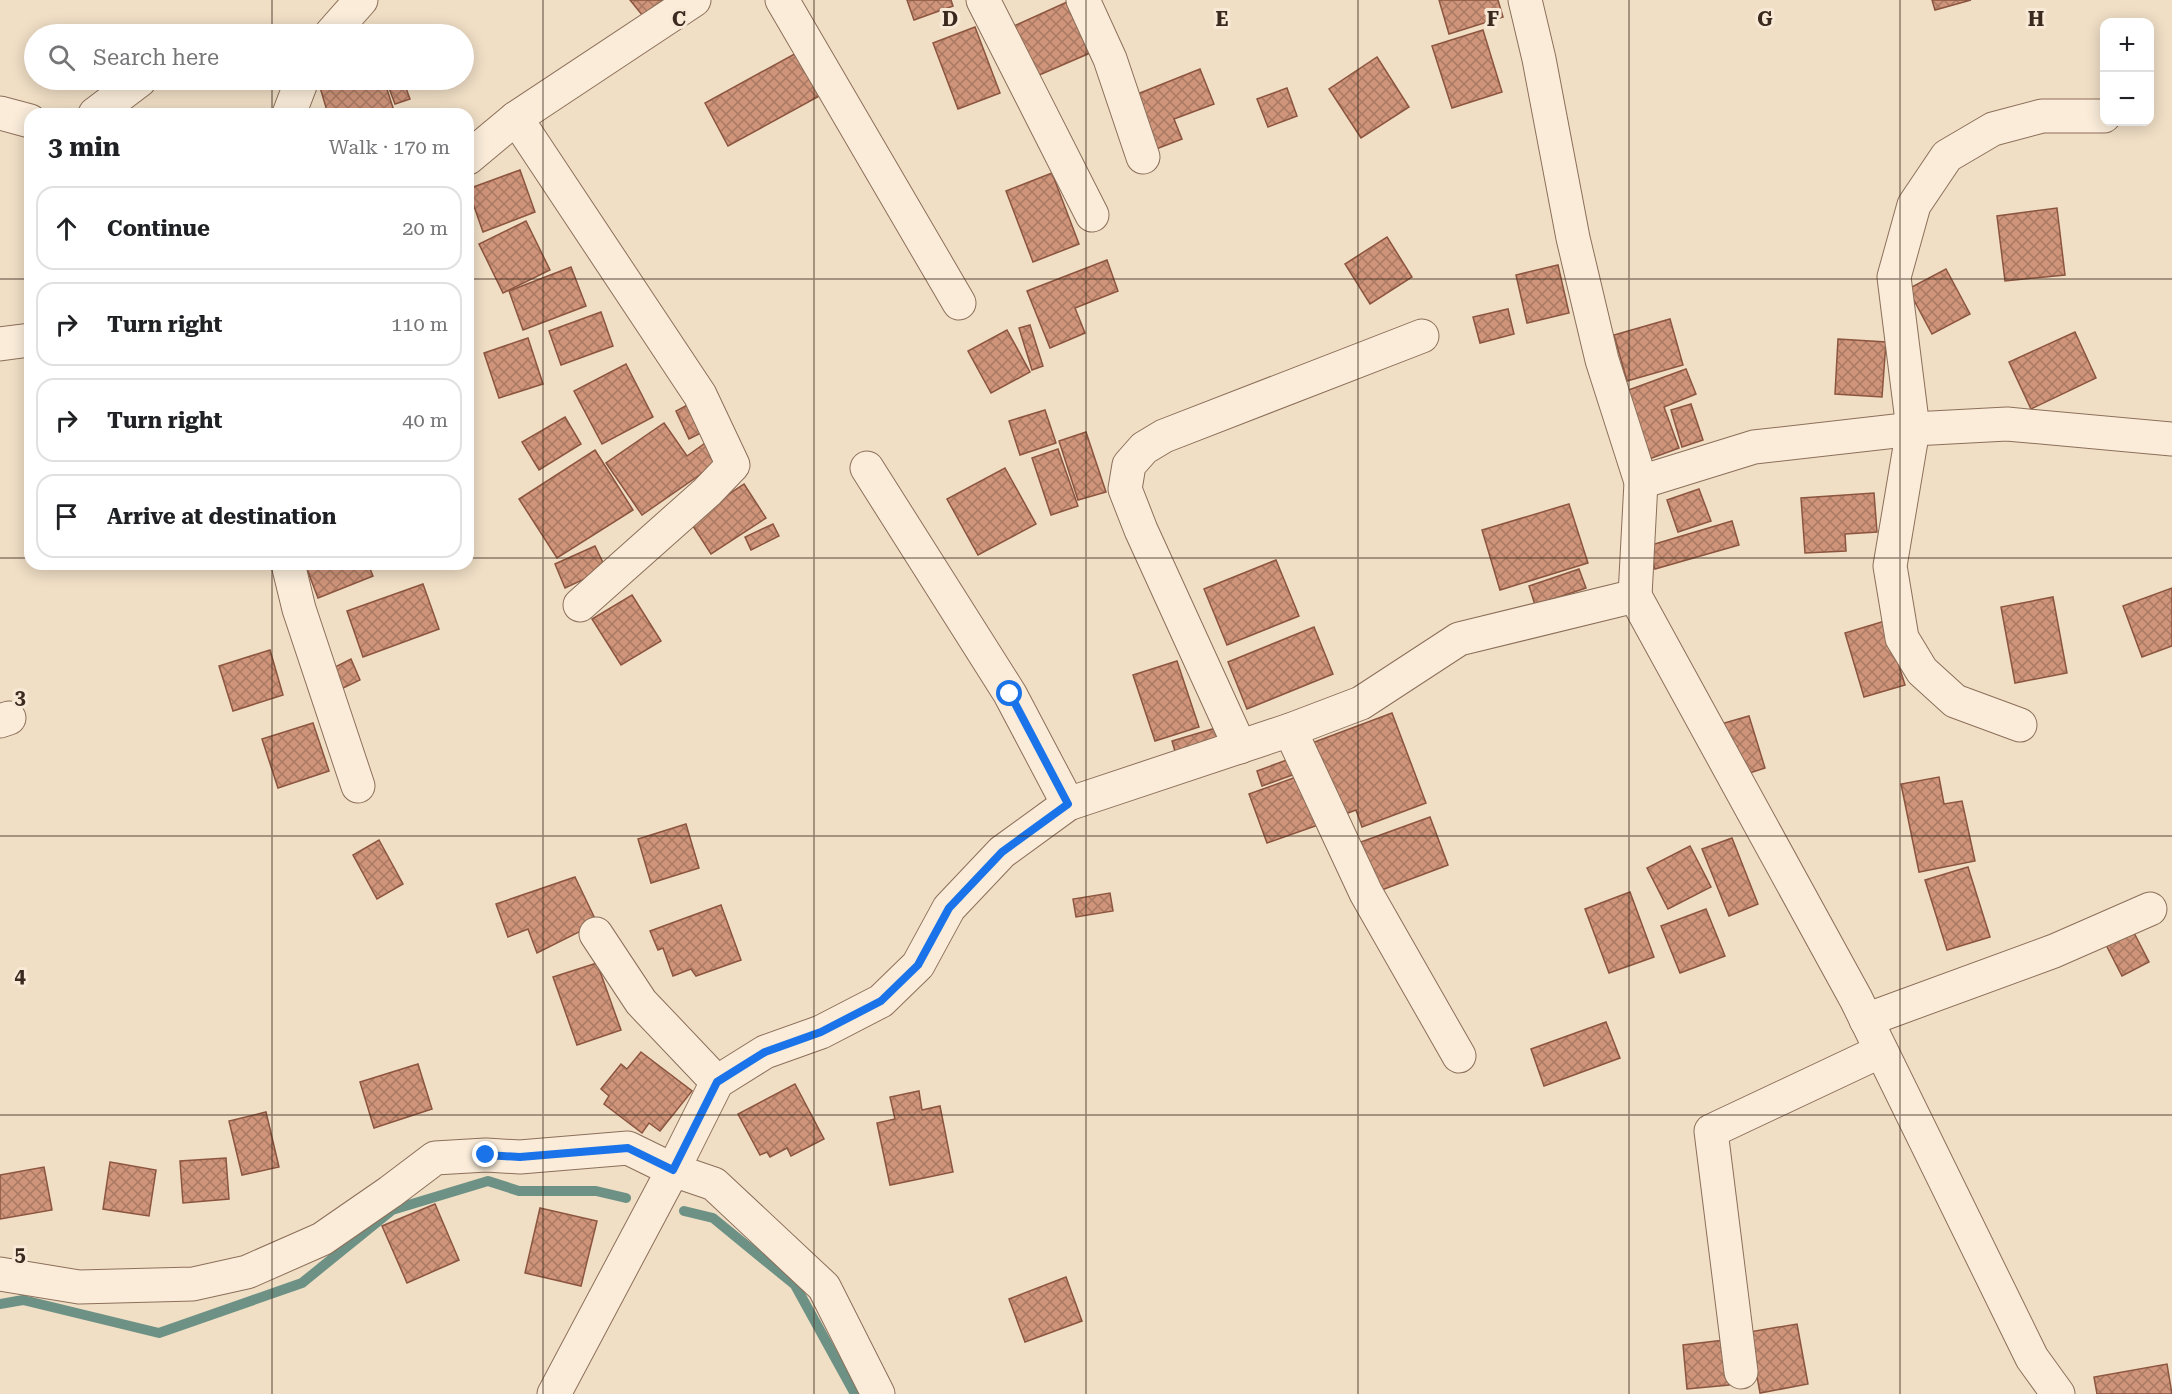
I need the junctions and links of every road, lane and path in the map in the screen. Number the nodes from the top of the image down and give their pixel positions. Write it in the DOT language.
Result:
graph roads {
  1 [pos="361,0"];
  2 [pos="694,0"];
  3 [pos="782,0"];
  4 [pos="983,0"];
  5 [pos="1083,0"];
  6 [pos="1525,0"];
  7 [pos="340,24"];
  8 [pos="127,90"];
  9 [pos="298,90"];
  10 [pos="103,108"];
  11 [pos="291,108"];
  12 [pos="0,113"];
  13 [pos="2100,116"];
  14 [pos="516,118"];
  15 [pos="24,119"];
  16 [pos="474,153"];
  17 [pos="1143,158"];
  18 [pos="1092,215"];
  19 [pos="959,303"];
  20 [pos="1422,336"];
  21 [pos="24,341"];
  22 [pos="0,344"];
  23 [pos="1913,429"];
  24 [pos="2172,439"];
  25 [pos="867,468"];
  26 [pos="1641,482"];
  27 [pos="289,570"];
  28 [pos="1635,596"];
  29 [pos="580,605"];
  30 [pos="2020,725"];
  31 [pos="1290,730"];
  32 [pos="1240,747"];
  33 [pos="358,786"];
  34 [pos="1068,804"];
  35 [pos="2150,909"];
  36 [pos="596,934"];
  37 [pos="1866,1020"];
  38 [pos="1881,1051"];
  39 [pos="1459,1056"];
  40 [pos="717,1082"];
  41 [pos="673,1170"];
  42 [pos="0,1274"];
  43 [pos="1741,1372"];
  44 [pos="554,1394"];
  45 [pos="878,1394"];
  46 [pos="2058,1394"];
  1 -- 7 [label="street"];
  2 -- 14 [label="street"];
  3 -- 19 [label="street"];
  4 -- 18 [label="street"];
  5 -- 17 [label="street"];
  6 -- 26 [label="street"];
  8 -- 10 [label="street"];
  9 -- 11 [label="street"];
  12 -- 15 [label="street"];
  13 -- 23 [label="street"];
  14 -- 16 [label="street"];
  14 -- 29 [label="street"];
  20 -- 32 [label="street"];
  21 -- 22 [label="street"];
  23 -- 24 [label="street"];
  23 -- 26 [label="street"];
  23 -- 30 [label="street"];
  25 -- 34 [label="street"];
  26 -- 28 [label="street"];
  27 -- 33 [label="street"];
  28 -- 31 [label="street"];
  28 -- 37 [label="street"];
  31 -- 32 [label="street"];
  31 -- 39 [label="street"];
  32 -- 34 [label="street"];
  34 -- 40 [label="street"];
  35 -- 37 [label="street"];
  36 -- 40 [label="street"];
  37 -- 38 [label="street"];
  38 -- 43 [label="street"];
  38 -- 46 [label="street"];
  40 -- 41 [label="street"];
  41 -- 42 [label="street"];
  41 -- 44 [label="street"];
  41 -- 45 [label="street"];
}
